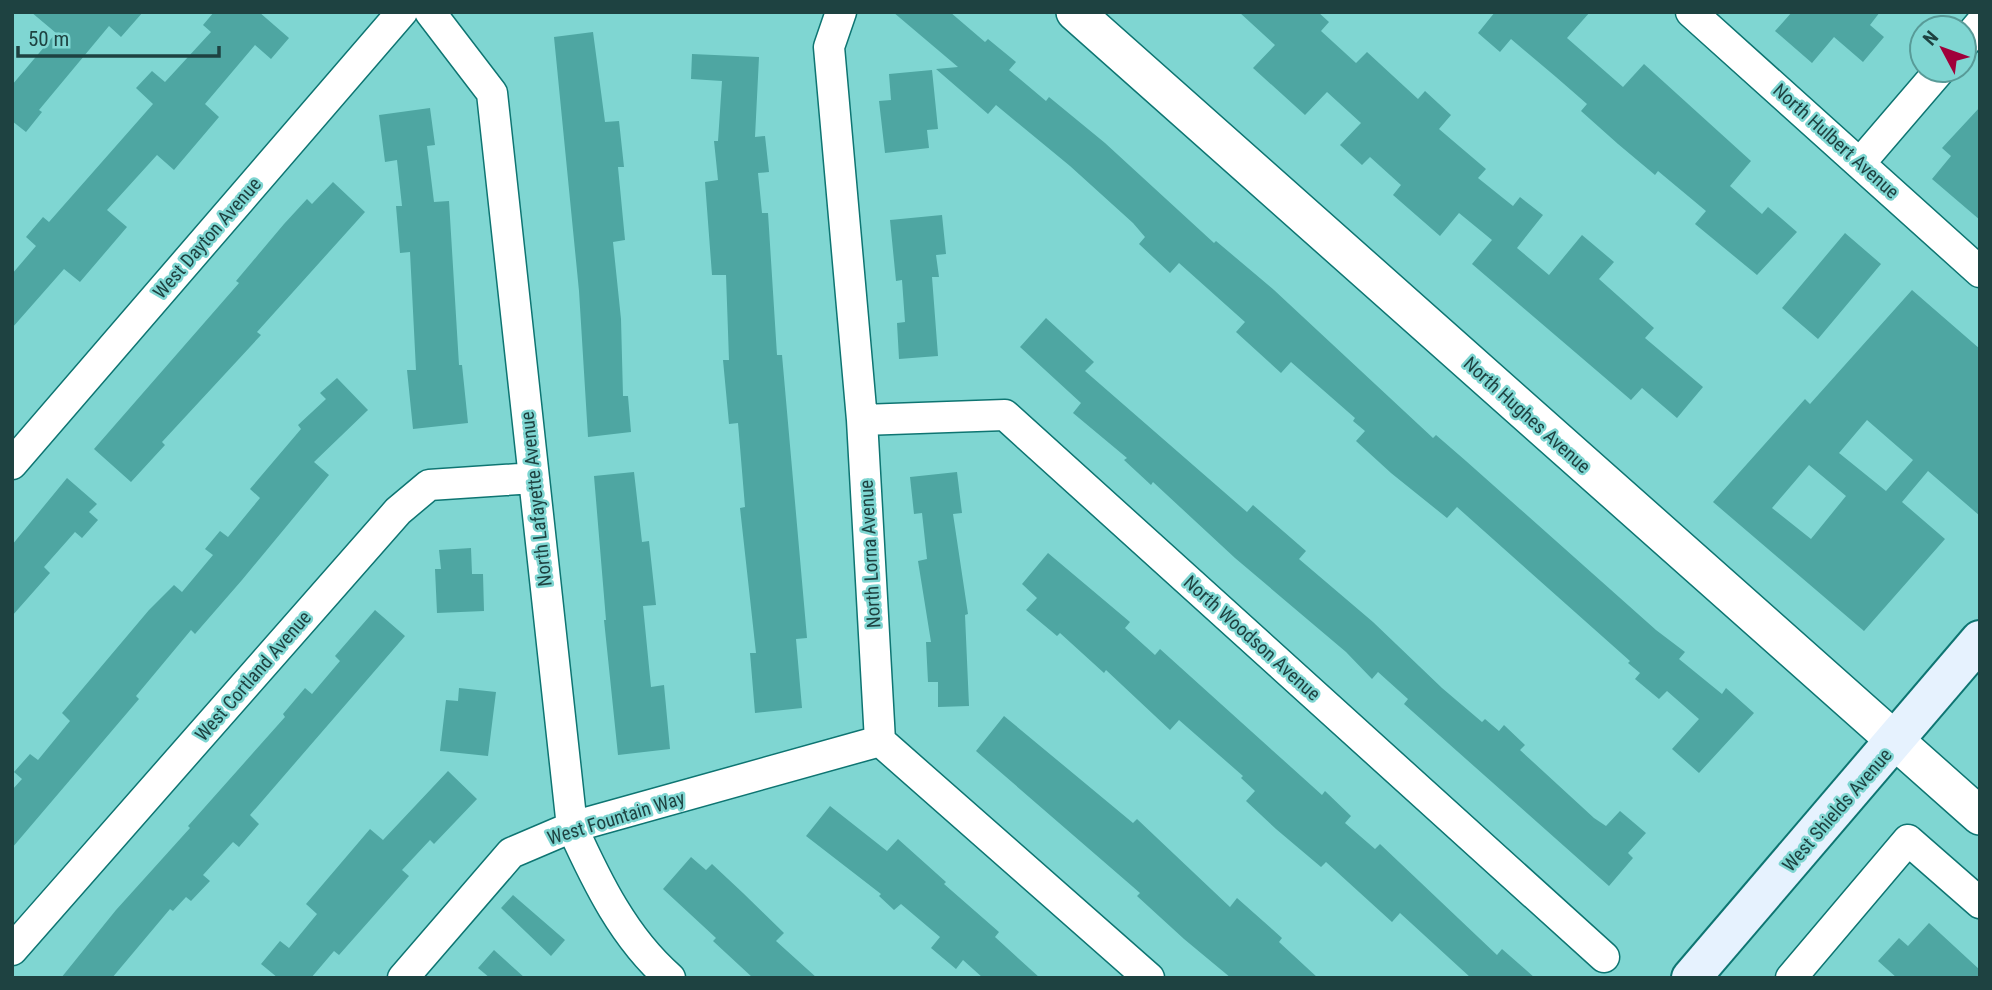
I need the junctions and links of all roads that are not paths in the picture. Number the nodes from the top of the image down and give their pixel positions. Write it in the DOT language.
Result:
graph roads {
  1 [pos="402,12"];
  2 [pos="430,12"];
  3 [pos="841,12"];
  4 [pos="1075,12"];
  5 [pos="1691,12"];
  6 [pos="1928,84"];
  7 [pos="1861,162"];
  8 [pos="1980,272"];
  9 [pos="862,420"];
  10 [pos="12,464"];
  11 [pos="534,478"];
  12 [pos="1980,640"];
  13 [pos="880,741"];
  14 [pos="1895,743"];
  15 [pos="1980,816"];
  16 [pos="572,828"];
  17 [pos="1980,902"];
  18 [pos="12,950"];
  19 [pos="1604,957"];
  20 [pos="403,978"];
  21 [pos="670,978"];
  22 [pos="1149,978"];
  23 [pos="1691,978"];
  24 [pos="1791,978"];
  1 -- 10 [label="street, West Dayton Avenue"];
  2 -- 11 [label="street, North Lafayette Avenue"];
  3 -- 9 [label="street, North Lorna Avenue"];
  4 -- 14 [label="street, North Hughes Avenue"];
  5 -- 7 [label="street, North Hulbert Avenue"];
  6 -- 7 [label="street"];
  7 -- 8 [label="street, North Hulbert Avenue"];
  9 -- 13 [label="street, North Lorna Avenue"];
  9 -- 19 [label="street, North Woodson Avenue"];
  11 -- 16 [label="street, North Lafayette Avenue"];
  11 -- 18 [label="street, West Cortland Avenue"];
  12 -- 14 [label="main road, West Shields Avenue"];
  13 -- 16 [label="street, West Fountain Way"];
  13 -- 22 [label="street"];
  14 -- 15 [label="street, North Hughes Avenue"];
  14 -- 23 [label="main road, West Shields Avenue"];
  16 -- 20 [label="street, West Fountain Way"];
  16 -- 21 [label="street, North Lafayette Avenue"];
  17 -- 24 [label="street"];
}
